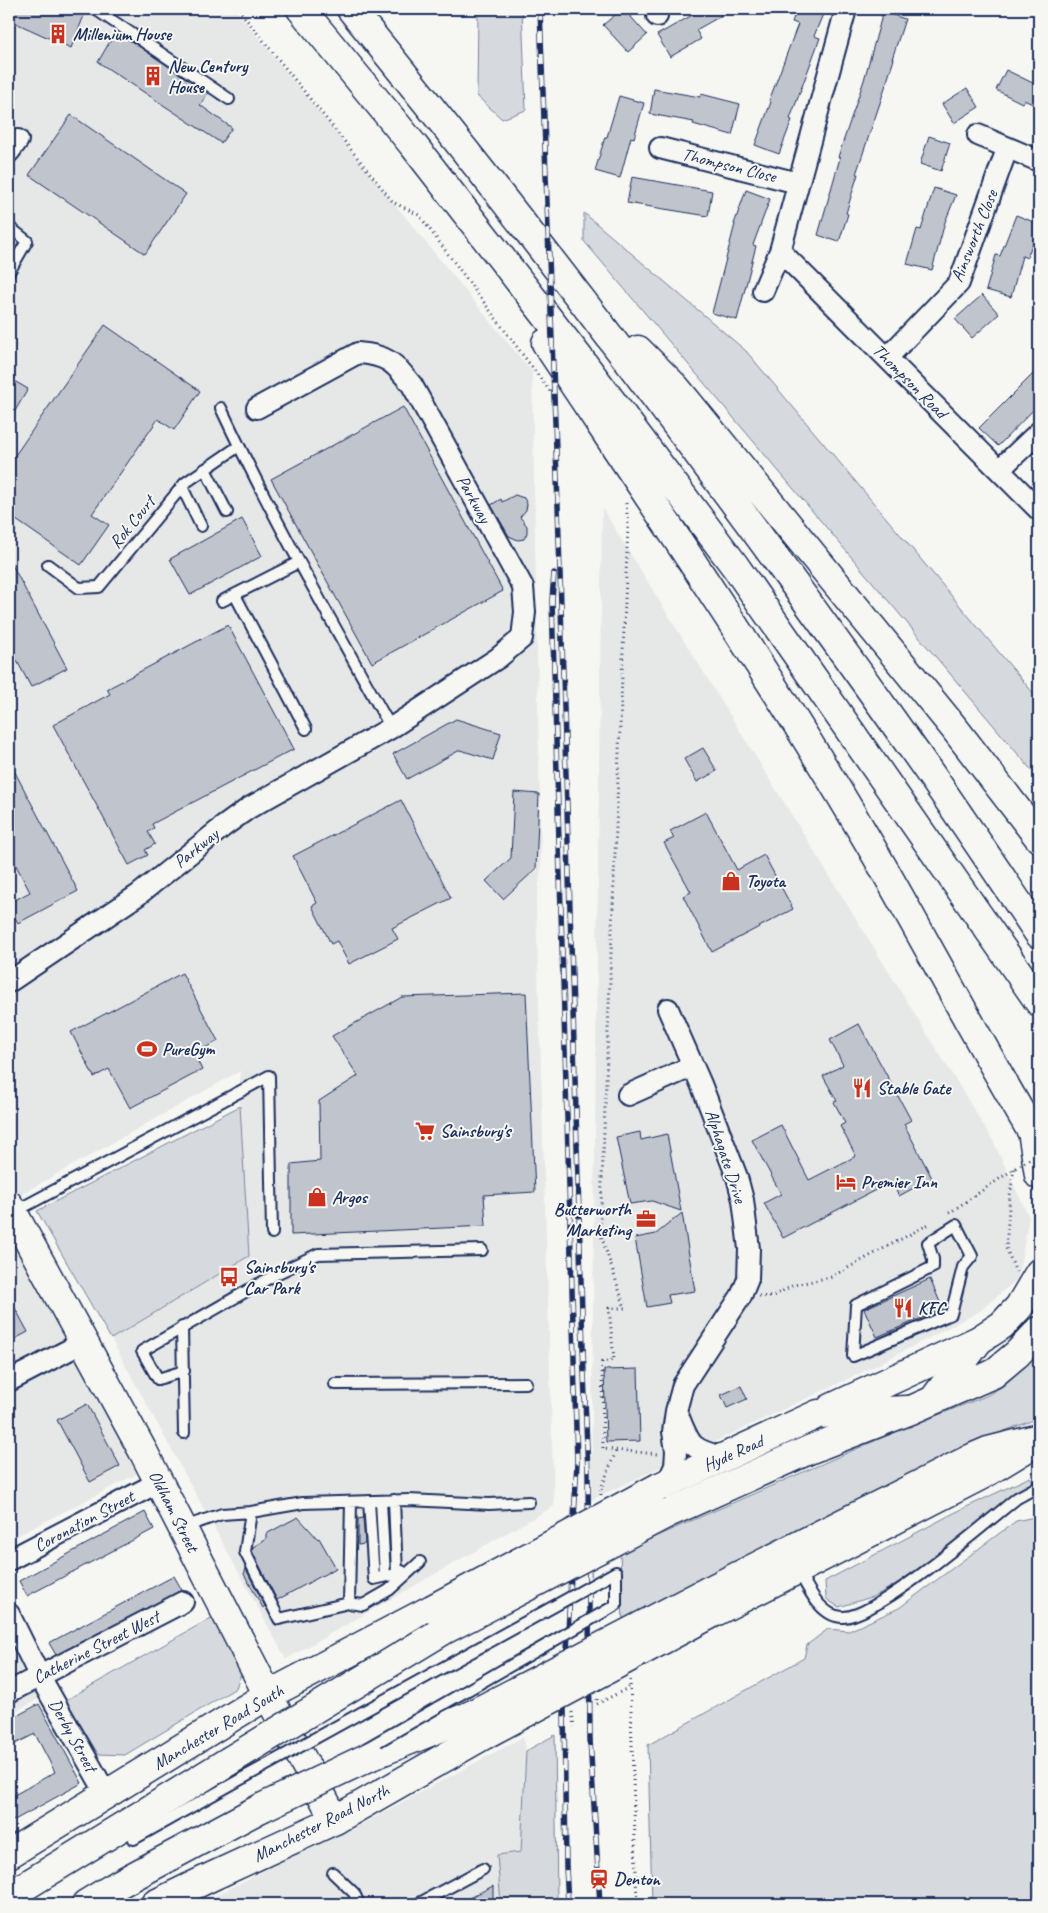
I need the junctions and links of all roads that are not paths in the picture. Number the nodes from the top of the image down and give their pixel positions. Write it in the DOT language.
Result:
graph roads {
  1 [pos="95,9"];
  2 [pos="301,9"];
  3 [pos="351,9"];
  4 [pos="846,9"];
  5 [pos="229,99"];
  6 [pos="978,135"];
  7 [pos="414,146"];
  8 [pos="660,148"];
  9 [pos="1007,149"];
  10 [pos="1039,161"];
  11 [pos="798,182"];
  12 [pos="9,227"];
  13 [pos="780,251"];
  14 [pos="9,272"];
  15 [pos="566,278"];
  16 [pos="763,291"];
  17 [pos="886,358"];
  18 [pos="221,408"];
  19 [pos="257,408"];
  20 [pos="1039,432"];
  21 [pos="239,446"];
  22 [pos="205,469"];
  23 [pos="999,470"];
  24 [pos="182,487"];
  25 [pos="1039,510"];
  26 [pos="227,512"];
  27 [pos="202,526"];
  28 [pos="299,562"];
  29 [pos="48,565"];
  30 [pos="235,595"];
  31 [pos="222,601"];
  32 [pos="391,728"];
  33 [pos="306,729"];
  34 [pos="1039,838"];
  35 [pos="1039,934"];
  36 [pos="9,982"];
  37 [pos="1039,1002"];
  38 [pos="668,1009"];
  39 [pos="693,1066"];
  40 [pos="628,1095"];
  41 [pos="1037,1143"];
  42 [pos="1025,1170"];
  43 [pos="11,1209"];
  44 [pos="272,1233"];
  45 [pos="928,1243"];
  46 [pos="482,1250"];
  47 [pos="1028,1274"];
  48 [pos="182,1327"];
  49 [pos="1039,1331"];
  50 [pos="979,1340"];
  51 [pos="84,1342"];
  52 [pos="184,1371"];
  53 [pos="9,1381"];
  54 [pos="526,1383"];
  55 [pos="335,1384"];
  56 [pos="922,1405"];
  57 [pos="676,1411"];
  58 [pos="818,1414"];
  59 [pos="184,1433"];
  60 [pos="1039,1440"];
  61 [pos="722,1457"];
  62 [pos="159,1482"];
  63 [pos="663,1485"];
  64 [pos="1039,1486"];
  65 [pos="394,1500"];
  66 [pos="369,1501"];
  67 [pos="381,1501"];
  68 [pos="350,1502"];
  69 [pos="529,1502"];
  70 [pos="251,1512"];
  71 [pos="183,1528"];
  72 [pos="9,1560"];
  73 [pos="798,1570"];
  74 [pos="397,1574"];
  75 [pos="385,1576"];
  76 [pos="182,1602"];
  77 [pos="712,1602"];
  78 [pos="349,1603"];
  79 [pos="432,1609"];
  80 [pos="9,1614"];
  81 [pos="40,1675"];
  82 [pos="9,1692"];
  83 [pos="268,1695"];
  84 [pos="236,1769"];
  85 [pos="107,1795"];
  86 [pos="261,1808"];
  87 [pos="335,1820"];
  88 [pos="134,1839"];
  89 [pos="9,1854"];
  90 [pos="483,1869"];
  91 [pos="333,1873"];
  92 [pos="9,1896"];
  93 [pos="86,1904"];
  94 [pos="156,1904"];
  95 [pos="359,1904"];
  96 [pos="418,1904"];
  1 -- 5 [label="lane"];
  2 -- 7 [label="main road"];
  3 -- 15 [label="main road"];
  4 -- 11 [label="street"];
  6 -- 9 [label="street"];
  7 -- 37 [label="main road"];
  7 -- 41 [label="main road"];
  8 -- 11 [label="street, Thompson Close"];
  9 -- 10 [label="street"];
  9 -- 17 [label="street, Ainsworth Close"];
  11 -- 13 [label="street"];
  12 -- 14 [label="lane"];
  13 -- 16 [label="street"];
  13 -- 17 [label="street, Thompson Road"];
  15 -- 34 [label="main road"];
  15 -- 35 [label="main road"];
  17 -- 23 [label="street, Thompson Road"];
  18 -- 21 [label="lane"];
  19 -- 32 [label="street, Parkway"];
  20 -- 23 [label="street"];
  21 -- 22 [label="lane, Rok Court"];
  21 -- 28 [label="lane"];
  22 -- 24 [label="lane, Rok Court"];
  22 -- 26 [label="lane"];
  23 -- 25 [label="street, Thompson Road"];
  24 -- 27 [label="lane"];
  24 -- 29 [label="lane, Rok Court"];
  28 -- 30 [label="lane"];
  28 -- 32 [label="lane"];
  30 -- 31 [label="lane"];
  30 -- 33 [label="lane"];
  32 -- 36 [label="street, Parkway"];
  38 -- 39 [label="street, Alphagate Drive"];
  39 -- 40 [label="street"];
  39 -- 57 [label="street, Alphagate Drive"];
  41 -- 42 [label="main road"];
  43 -- 44 [label="lane"];
  43 -- 51 [label="main road, Oldham Street"];
  45 -- 45 [label="lane"];
  46 -- 48 [label="lane"];
  47 -- 50 [label="main road"];
  48 -- 52 [label="lane"];
  48 -- 52 [label="lane"];
  49 -- 56 [label="main road, Hyde Road"];
  50 -- 56 [label="main road"];
  50 -- 58 [label="main road"];
  51 -- 53 [label="street"];
  51 -- 62 [label="main road, Oldham Street"];
  52 -- 59 [label="lane"];
  54 -- 55 [label="lane"];
  56 -- 58 [label="main road, Hyde Road"];
  56 -- 84 [label="main road, bridge"];
  57 -- 61 [label="street"];
  57 -- 63 [label="street, Alphagate Drive"];
  58 -- 61 [label="main road, Hyde Road"];
  60 -- 73 [label="main road"];
  60 -- 77 [label="main road"];
  61 -- 63 [label="main road, Hyde Road"];
  62 -- 71 [label="main road, Oldham Street"];
  62 -- 72 [label="street, Coronation Street"];
  63 -- 79 [label="main road, Hyde Road, bridge"];
  64 -- 73 [label="lane"];
  65 -- 67 [label="lane"];
  65 -- 69 [label="lane"];
  65 -- 74 [label="lane"];
  66 -- 67 [label="lane"];
  66 -- 68 [label="lane"];
  66 -- 75 [label="lane"];
  67 -- 75 [label="lane"];
  68 -- 70 [label="lane"];
  68 -- 78 [label="lane"];
  70 -- 71 [label="lane"];
  70 -- 78 [label="lane"];
  71 -- 83 [label="main road, Oldham Street"];
  73 -- 77 [label="main road"];
  74 -- 75 [label="lane"];
  74 -- 78 [label="lane"];
  76 -- 81 [label="street, Catherine Street West"];
  77 -- 86 [label="main road, bridge"];
  77 -- 87 [label="main road, Manchester Road North, bridge"];
  79 -- 83 [label="main road, Manchester Road South"];
  80 -- 81 [label="street"];
  81 -- 82 [label="street, Catherine Street West"];
  81 -- 85 [label="street, Derby Street"];
  83 -- 85 [label="main road, Manchester Road South"];
  83 -- 87 [label="main road, Oldham Street"];
  84 -- 86 [label="lane, bridge"];
  84 -- 88 [label="lane"];
  84 -- 92 [label="main road"];
  85 -- 89 [label="main road, Manchester Road South"];
  86 -- 93 [label="main road"];
  87 -- 94 [label="main road, Manchester Road North"];
  90 -- 96 [label="lane"];
  91 -- 95 [label="lane"];
}
